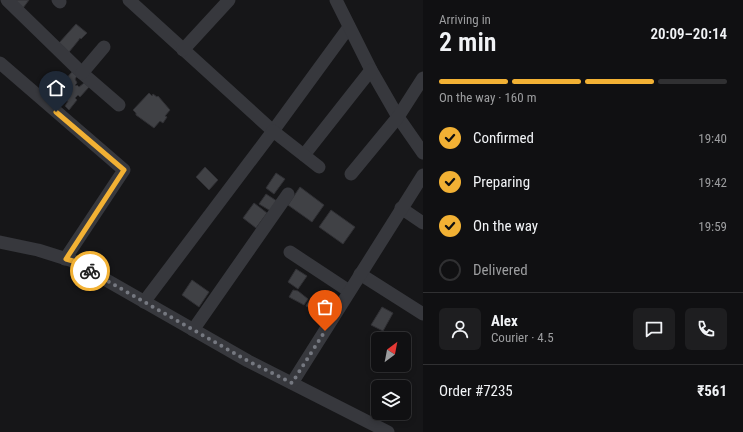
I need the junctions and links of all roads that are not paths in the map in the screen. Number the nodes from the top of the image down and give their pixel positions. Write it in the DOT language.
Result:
graph roads {
  1 [pos="7,0"];
  2 [pos="129,0"];
  3 [pos="229,0"];
  4 [pos="336,0"];
  5 [pos="349,27"];
  6 [pos="104,47"];
  7 [pos="183,50"];
  8 [pos="0,63"];
  9 [pos="371,70"];
  10 [pos="82,73"];
  11 [pos="423,78"];
  12 [pos="119,105"];
  13 [pos="398,117"];
  14 [pos="273,131"];
  15 [pos="423,153"];
  16 [pos="304,155"];
  17 [pos="319,167"];
  18 [pos="351,174"];
  19 [pos="423,175"];
  20 [pos="288,194"];
  21 [pos="401,208"];
  22 [pos="423,223"];
  23 [pos="0,242"];
  24 [pos="290,252"];
  25 [pos="66,259"];
  26 [pos="360,274"];
  27 [pos="349,291"];
  28 [pos="144,302"];
  29 [pos="423,314"];
  30 [pos="193,330"];
  31 [pos="292,383"];
  32 [pos="388,432"];
  1 -- 10 [label="street"];
  2 -- 7 [label="street"];
  3 -- 7 [label="street"];
  4 -- 5 [label="street"];
  5 -- 9 [label="street"];
  5 -- 14 [label="street"];
  6 -- 10 [label="street"];
  7 -- 14 [label="street"];
  8 -- 25 [label="street"];
  9 -- 13 [label="street"];
  9 -- 16 [label="street"];
  10 -- 12 [label="street"];
  11 -- 13 [label="street"];
  13 -- 15 [label="street"];
  13 -- 18 [label="street"];
  14 -- 16 [label="street"];
  14 -- 28 [label="street"];
  16 -- 17 [label="street"];
  19 -- 21 [label="street"];
  20 -- 30 [label="street"];
  21 -- 22 [label="street"];
  21 -- 26 [label="street"];
  23 -- 25 [label="street"];
  24 -- 27 [label="street"];
  25 -- 28 [label="street"];
  26 -- 27 [label="street"];
  26 -- 29 [label="street"];
  27 -- 31 [label="street"];
  28 -- 30 [label="street"];
  30 -- 31 [label="street"];
  31 -- 32 [label="street"];
}
